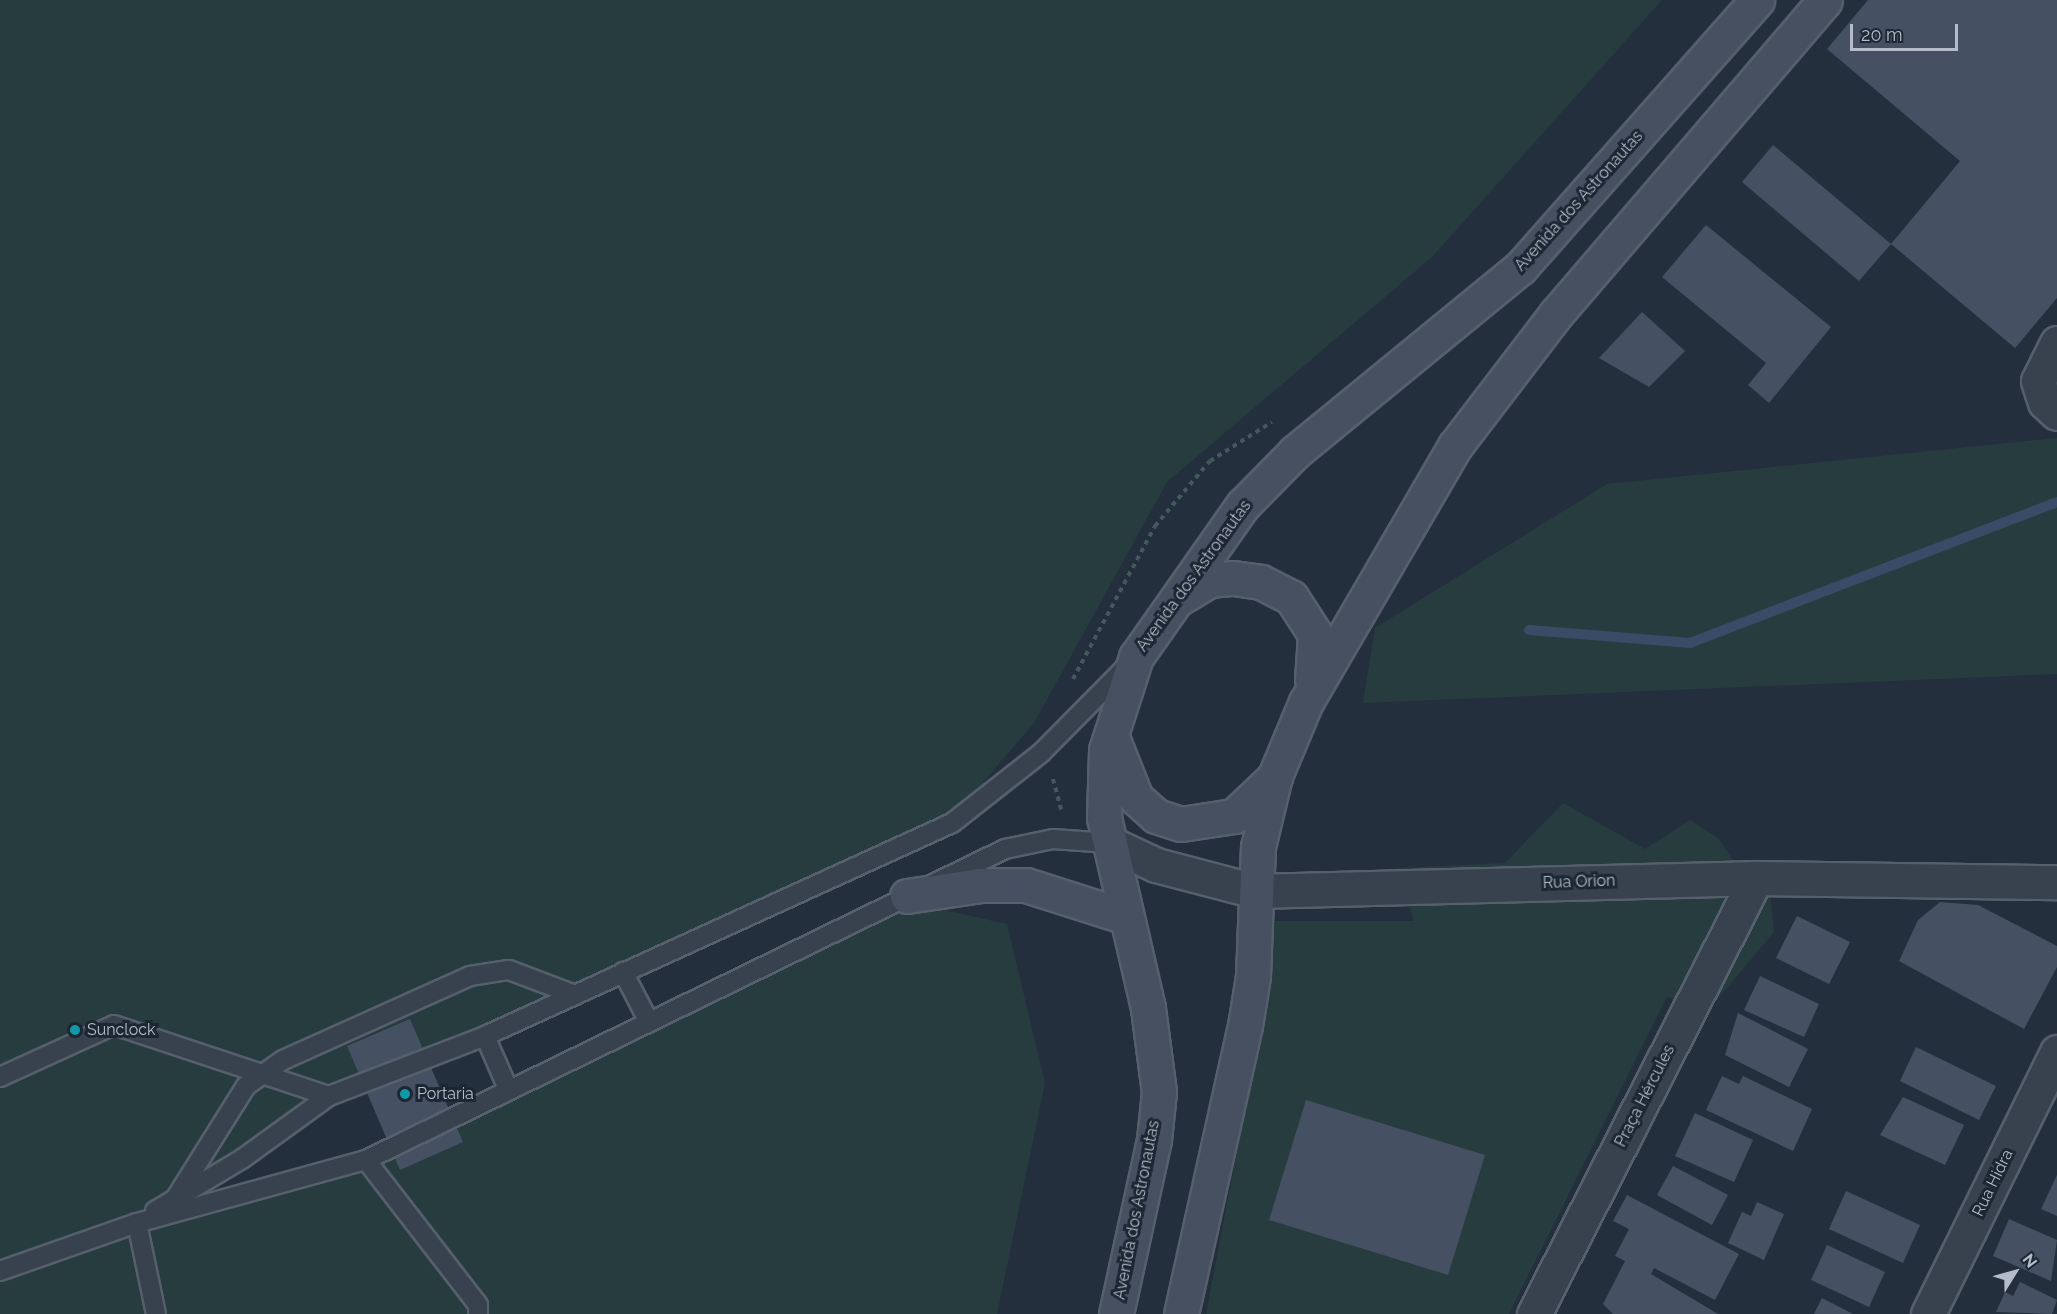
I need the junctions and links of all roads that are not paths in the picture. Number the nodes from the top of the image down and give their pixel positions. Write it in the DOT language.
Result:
graph roads {
  1 [pos="1757,0"];
  2 [pos="1825,0"];
  3 [pos="2052,348"];
  4 [pos="2057,412"];
  5 [pos="1179,598"];
  6 [pos="1136,657"];
  7 [pos="1306,702"];
  8 [pos="1113,720"];
  9 [pos="1275,776"];
  10 [pos="1109,843"];
  11 [pos="1756,878"];
  12 [pos="2057,882"];
  13 [pos="1255,891"];
  14 [pos="907,896"];
  15 [pos="1124,916"];
  16 [pos="623,972"];
  17 [pos="575,995"];
  18 [pos="649,1022"];
  19 [pos="485,1036"];
  20 [pos="2057,1052"];
  21 [pos="263,1074"];
  22 [pos="0,1077"];
  23 [pos="508,1089"];
  24 [pos="329,1096"];
  25 [pos="366,1160"];
  26 [pos="176,1197"];
  27 [pos="137,1223"];
  28 [pos="0,1271"];
  29 [pos="156,1314"];
  30 [pos="478,1314"];
  31 [pos="1116,1314"];
  32 [pos="1181,1314"];
  33 [pos="1534,1314"];
  34 [pos="1928,1314"];
  1 -- 5 [label="main road, Avenida dos Astronautas"];
  2 -- 7 [label="main road"];
  3 -- 4 [label="street"];
  5 -- 6 [label="main road, Avenida dos Astronautas"];
  5 -- 7 [label="main road"];
  6 -- 8 [label="main road, Avenida dos Astronautas"];
  6 -- 16 [label="lane"];
  7 -- 9 [label="main road"];
  8 -- 9 [label="main road"];
  8 -- 10 [label="main road, Avenida dos Astronautas"];
  9 -- 13 [label="main road"];
  10 -- 13 [label="street, Rua Orion"];
  10 -- 14 [label="lane"];
  10 -- 15 [label="main road, Avenida dos Astronautas"];
  11 -- 12 [label="street, Rua Orion"];
  11 -- 13 [label="street, Rua Orion"];
  11 -- 33 [label="street, Praça Hércules"];
  13 -- 32 [label="main road"];
  14 -- 15 [label="main road"];
  14 -- 18 [label="lane"];
  15 -- 31 [label="main road, Avenida dos Astronautas"];
  16 -- 17 [label="lane"];
  16 -- 18 [label="lane"];
  17 -- 19 [label="lane"];
  17 -- 21 [label="lane"];
  18 -- 23 [label="lane"];
  19 -- 23 [label="lane"];
  19 -- 24 [label="lane"];
  20 -- 34 [label="street, Rua Hidra"];
  21 -- 22 [label="lane"];
  21 -- 24 [label="lane"];
  21 -- 26 [label="lane"];
  23 -- 25 [label="lane"];
  24 -- 26 [label="lane"];
  25 -- 27 [label="lane"];
  25 -- 30 [label="lane"];
  26 -- 27 [label="lane"];
  27 -- 28 [label="lane"];
  27 -- 29 [label="lane"];
}
